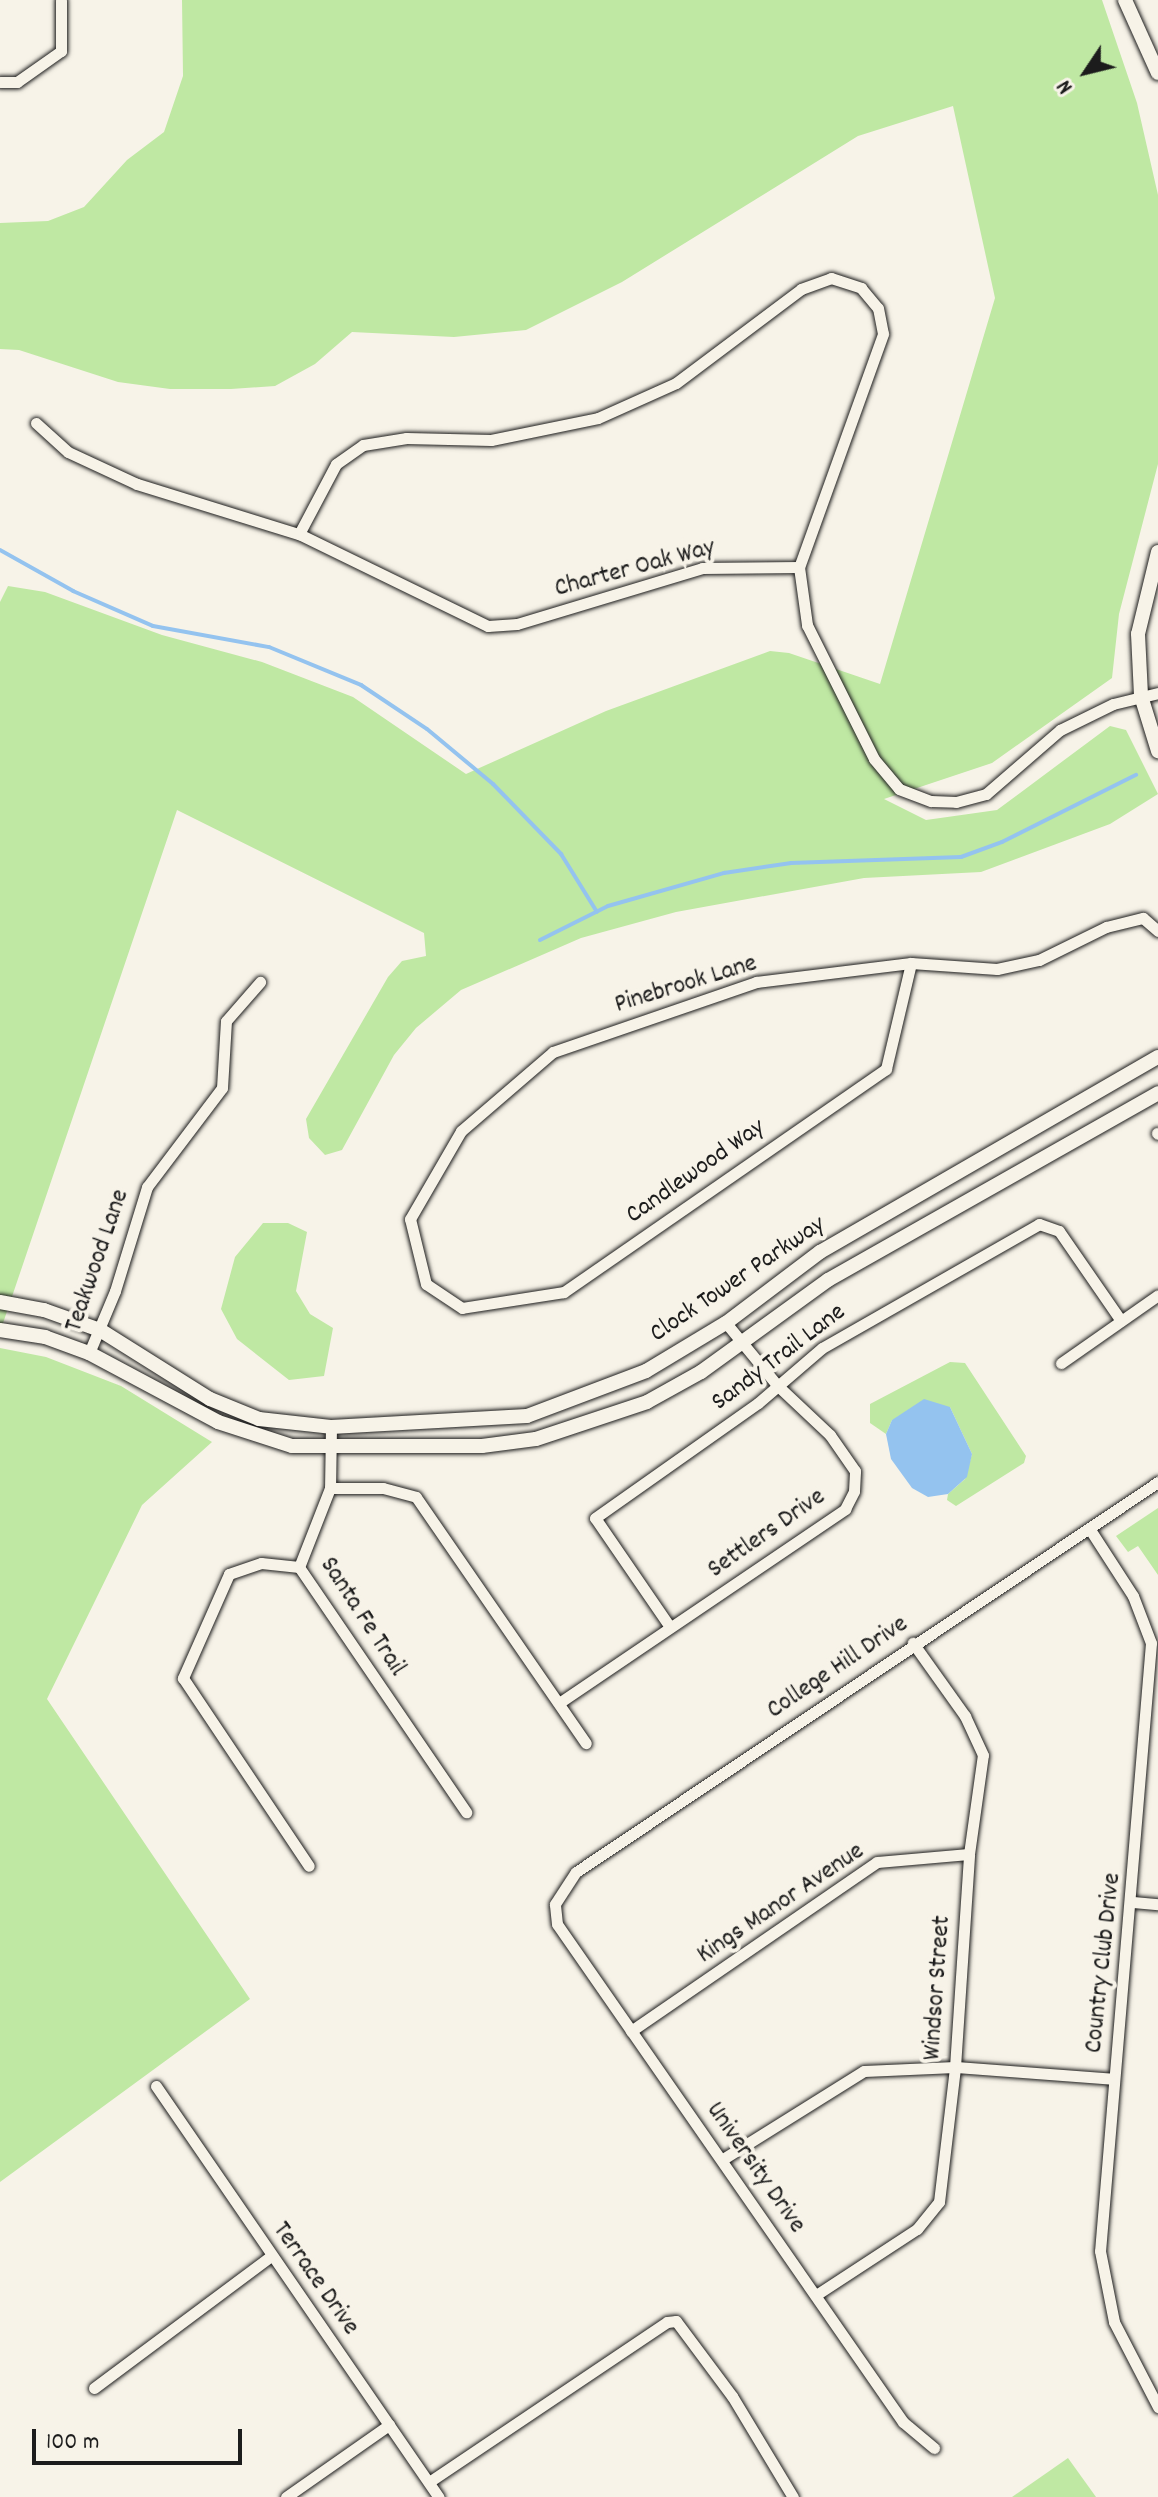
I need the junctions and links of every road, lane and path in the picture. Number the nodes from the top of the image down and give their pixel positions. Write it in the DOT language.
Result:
graph roads {
  1 [pos="61,0"];
  2 [pos="1125,0"];
  3 [pos="1158,73"];
  4 [pos="0,82"];
  5 [pos="36,423"];
  6 [pos="299,534"];
  7 [pos="1158,552"];
  8 [pos="799,567"];
  9 [pos="1158,693"];
  10 [pos="1141,696"];
  11 [pos="1158,751"];
  12 [pos="1158,931"];
  13 [pos="911,963"];
  14 [pos="260,982"];
  15 [pos="1158,1057"];
  16 [pos="1158,1093"];
  17 [pos="426,1284"];
  18 [pos="1158,1295"];
  19 [pos="0,1302"];
  20 [pos="1121,1321"];
  21 [pos="726,1323"];
  22 [pos="0,1330"];
  23 [pos="100,1330"];
  24 [pos="742,1342"];
  25 [pos="89,1353"];
  26 [pos="1061,1363"];
  27 [pos="777,1385"];
  28 [pos="331,1427"];
  29 [pos="331,1450"];
  30 [pos="1158,1482"];
  31 [pos="330,1488"];
  32 [pos="1089,1528"];
  33 [pos="299,1567"];
  34 [pos="670,1627"];
  35 [pos="913,1643"];
  36 [pos="559,1703"];
  37 [pos="586,1743"];
  38 [pos="466,1812"];
  39 [pos="969,1854"];
  40 [pos="309,1866"];
  41 [pos="1133,1902"];
  42 [pos="555,1904"];
  43 [pos="1158,1904"];
  44 [pos="631,2031"];
  45 [pos="955,2067"];
  46 [pos="1114,2079"];
  47 [pos="156,2086"];
  48 [pos="723,2159"];
  49 [pos="271,2256"];
  50 [pos="816,2295"];
  51 [pos="94,2388"];
  52 [pos="1158,2407"];
  53 [pos="389,2425"];
  54 [pos="934,2448"];
  55 [pos="429,2482"];
  56 [pos="286,2497"];
  57 [pos="439,2497"];
  58 [pos="793,2497"];
  1 -- 4 [label="street"];
  2 -- 3 [label="street"];
  5 -- 6 [label="street, Charter Oak Way"];
  6 -- 8 [label="street, Charter Oak Way"];
  6 -- 8 [label="street"];
  7 -- 10 [label="street"];
  8 -- 10 [label="street"];
  9 -- 10 [label="street"];
  10 -- 11 [label="street"];
  12 -- 13 [label="street, Pinebrook Lane"];
  13 -- 17 [label="street, Candlewood Way"];
  13 -- 17 [label="street, Pinebrook Lane"];
  14 -- 23 [label="street, Teakwood Lane"];
  15 -- 21 [label="street, Clock Tower Parkway"];
  16 -- 24 [label="street, Clock Tower Parkway"];
  18 -- 20 [label="street"];
  19 -- 23 [label="street, Clock Tower Parkway"];
  20 -- 26 [label="street"];
  20 -- 27 [label="street, Sandy Trail Lane"];
  21 -- 24 [label="street, Settlers Drive"];
  21 -- 28 [label="street, Clock Tower Parkway"];
  22 -- 25 [label="street, Clock Tower Parkway"];
  23 -- 25 [label="street, Teakwood Lane"];
  23 -- 28 [label="street, Clock Tower Parkway"];
  24 -- 27 [label="street, Settlers Drive"];
  24 -- 29 [label="street, Clock Tower Parkway"];
  25 -- 29 [label="street, Clock Tower Parkway"];
  27 -- 34 [label="street, Sandy Trail Lane"];
  27 -- 34 [label="street, Settlers Drive"];
  28 -- 29 [label="street, Santa Fe Trail"];
  29 -- 31 [label="street, Santa Fe Trail"];
  30 -- 32 [label="street, College Hill Drive"];
  31 -- 33 [label="street, Santa Fe Trail"];
  31 -- 36 [label="street"];
  32 -- 35 [label="street, College Hill Drive"];
  32 -- 41 [label="street, Country Club Drive"];
  33 -- 38 [label="street, Santa Fe Trail"];
  33 -- 40 [label="street"];
  34 -- 36 [label="street, Settlers Drive"];
  35 -- 39 [label="street, Windsor Street"];
  35 -- 42 [label="street, College Hill Drive"];
  36 -- 37 [label="street"];
  39 -- 44 [label="street, Kings Manor Avenue"];
  39 -- 45 [label="street, Windsor Street"];
  41 -- 43 [label="street"];
  41 -- 46 [label="street, Country Club Drive"];
  42 -- 44 [label="street, University Drive"];
  44 -- 48 [label="street, University Drive"];
  45 -- 46 [label="street"];
  45 -- 48 [label="street"];
  45 -- 50 [label="street, Windsor Street"];
  46 -- 52 [label="street, Country Club Drive"];
  47 -- 49 [label="street, Terrace Drive"];
  48 -- 50 [label="street, University Drive"];
  49 -- 51 [label="street"];
  49 -- 53 [label="street, Terrace Drive"];
  50 -- 54 [label="street, University Drive"];
  53 -- 55 [label="street, Terrace Drive"];
  53 -- 56 [label="street"];
  55 -- 57 [label="street, Terrace Drive"];
  55 -- 58 [label="street"];
}
